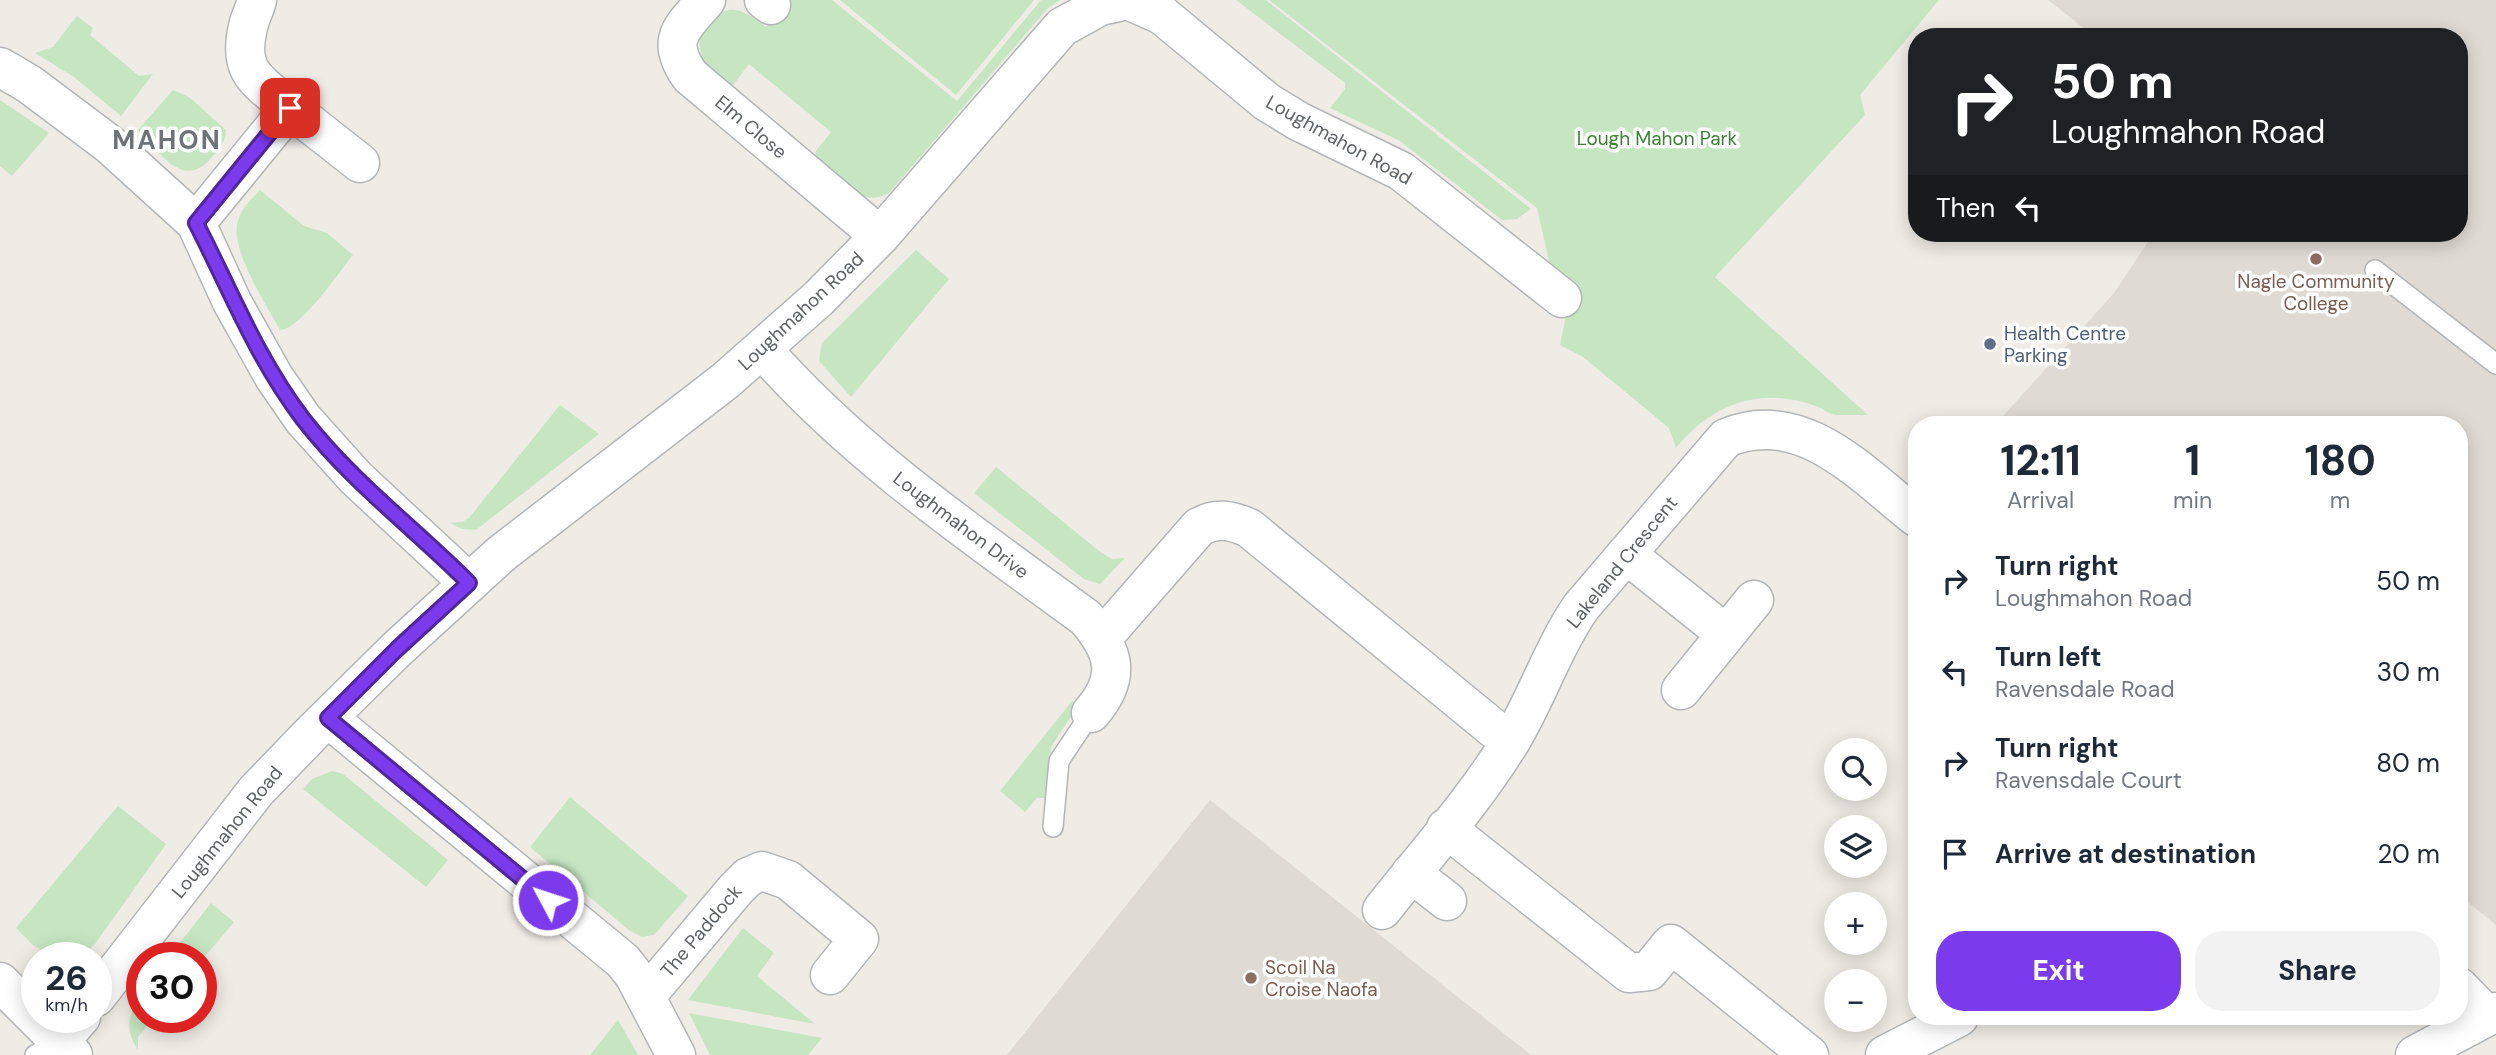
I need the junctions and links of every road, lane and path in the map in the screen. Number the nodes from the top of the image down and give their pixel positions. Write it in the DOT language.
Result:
graph roads {
  1 [pos="257,0"];
  2 [pos="706,0"];
  3 [pos="0,67"];
  4 [pos="290,108"];
  5 [pos="360,163"];
  6 [pos="196,223"];
  7 [pos="880,236"];
  8 [pos="2375,270"];
  9 [pos="1562,298"];
  10 [pos="763,350"];
  11 [pos="2496,363"];
  12 [pos="1908,511"];
  13 [pos="1626,554"];
  14 [pos="469,583"];
  15 [pos="1754,600"];
  16 [pos="1726,634"];
  17 [pos="1102,637"];
  18 [pos="1681,690"];
  19 [pos="1091,713"];
  20 [pos="328,718"];
  21 [pos="1510,742"];
  22 [pos="1053,827"];
  23 [pos="1446,828"];
  24 [pos="1411,873"];
  25 [pos="1447,901"];
  26 [pos="1382,909"];
  27 [pos="830,975"];
  28 [pos="112,976"];
  29 [pos="0,982"];
  30 [pos="2468,995"];
  31 [pos="646,996"];
  32 [pos="2491,1014"];
  33 [pos="1943,1025"];
  34 [pos="62,1042"];
  35 [pos="2425,1053"];
  36 [pos="676,1055"];
  37 [pos="1809,1055"];
  38 [pos="1885,1055"];
  1 -- 4 [label="street"];
  2 -- 7 [label="street, Elm Close"];
  3 -- 6 [label="street"];
  4 -- 5 [label="street"];
  4 -- 6 [label="street"];
  6 -- 14 [label="street"];
  7 -- 9 [label="street, Loughmahon Road"];
  7 -- 10 [label="street, Loughmahon Road"];
  8 -- 11 [label="lane"];
  10 -- 14 [label="street, Loughmahon Road"];
  10 -- 17 [label="street, Loughmahon Drive"];
  12 -- 13 [label="street, Lakeland Crescent"];
  13 -- 16 [label="street"];
  13 -- 21 [label="street, Lakeland Crescent"];
  14 -- 20 [label="street, Loughmahon Road"];
  15 -- 16 [label="street"];
  16 -- 18 [label="street"];
  17 -- 19 [label="street, Loughmahon Drive"];
  17 -- 21 [label="street"];
  19 -- 22 [label="lane"];
  20 -- 28 [label="street, Loughmahon Road"];
  20 -- 31 [label="street"];
  21 -- 23 [label="street, Lakeland Crescent"];
  23 -- 24 [label="street, Lakeland Crescent"];
  23 -- 37 [label="street"];
  24 -- 25 [label="street"];
  24 -- 26 [label="street, Lakeland Crescent"];
  27 -- 31 [label="street, The Paddock"];
  29 -- 34 [label="street"];
  30 -- 32 [label="street"];
  31 -- 36 [label="street"];
  32 -- 35 [label="street"];
  33 -- 38 [label="street"];
}
